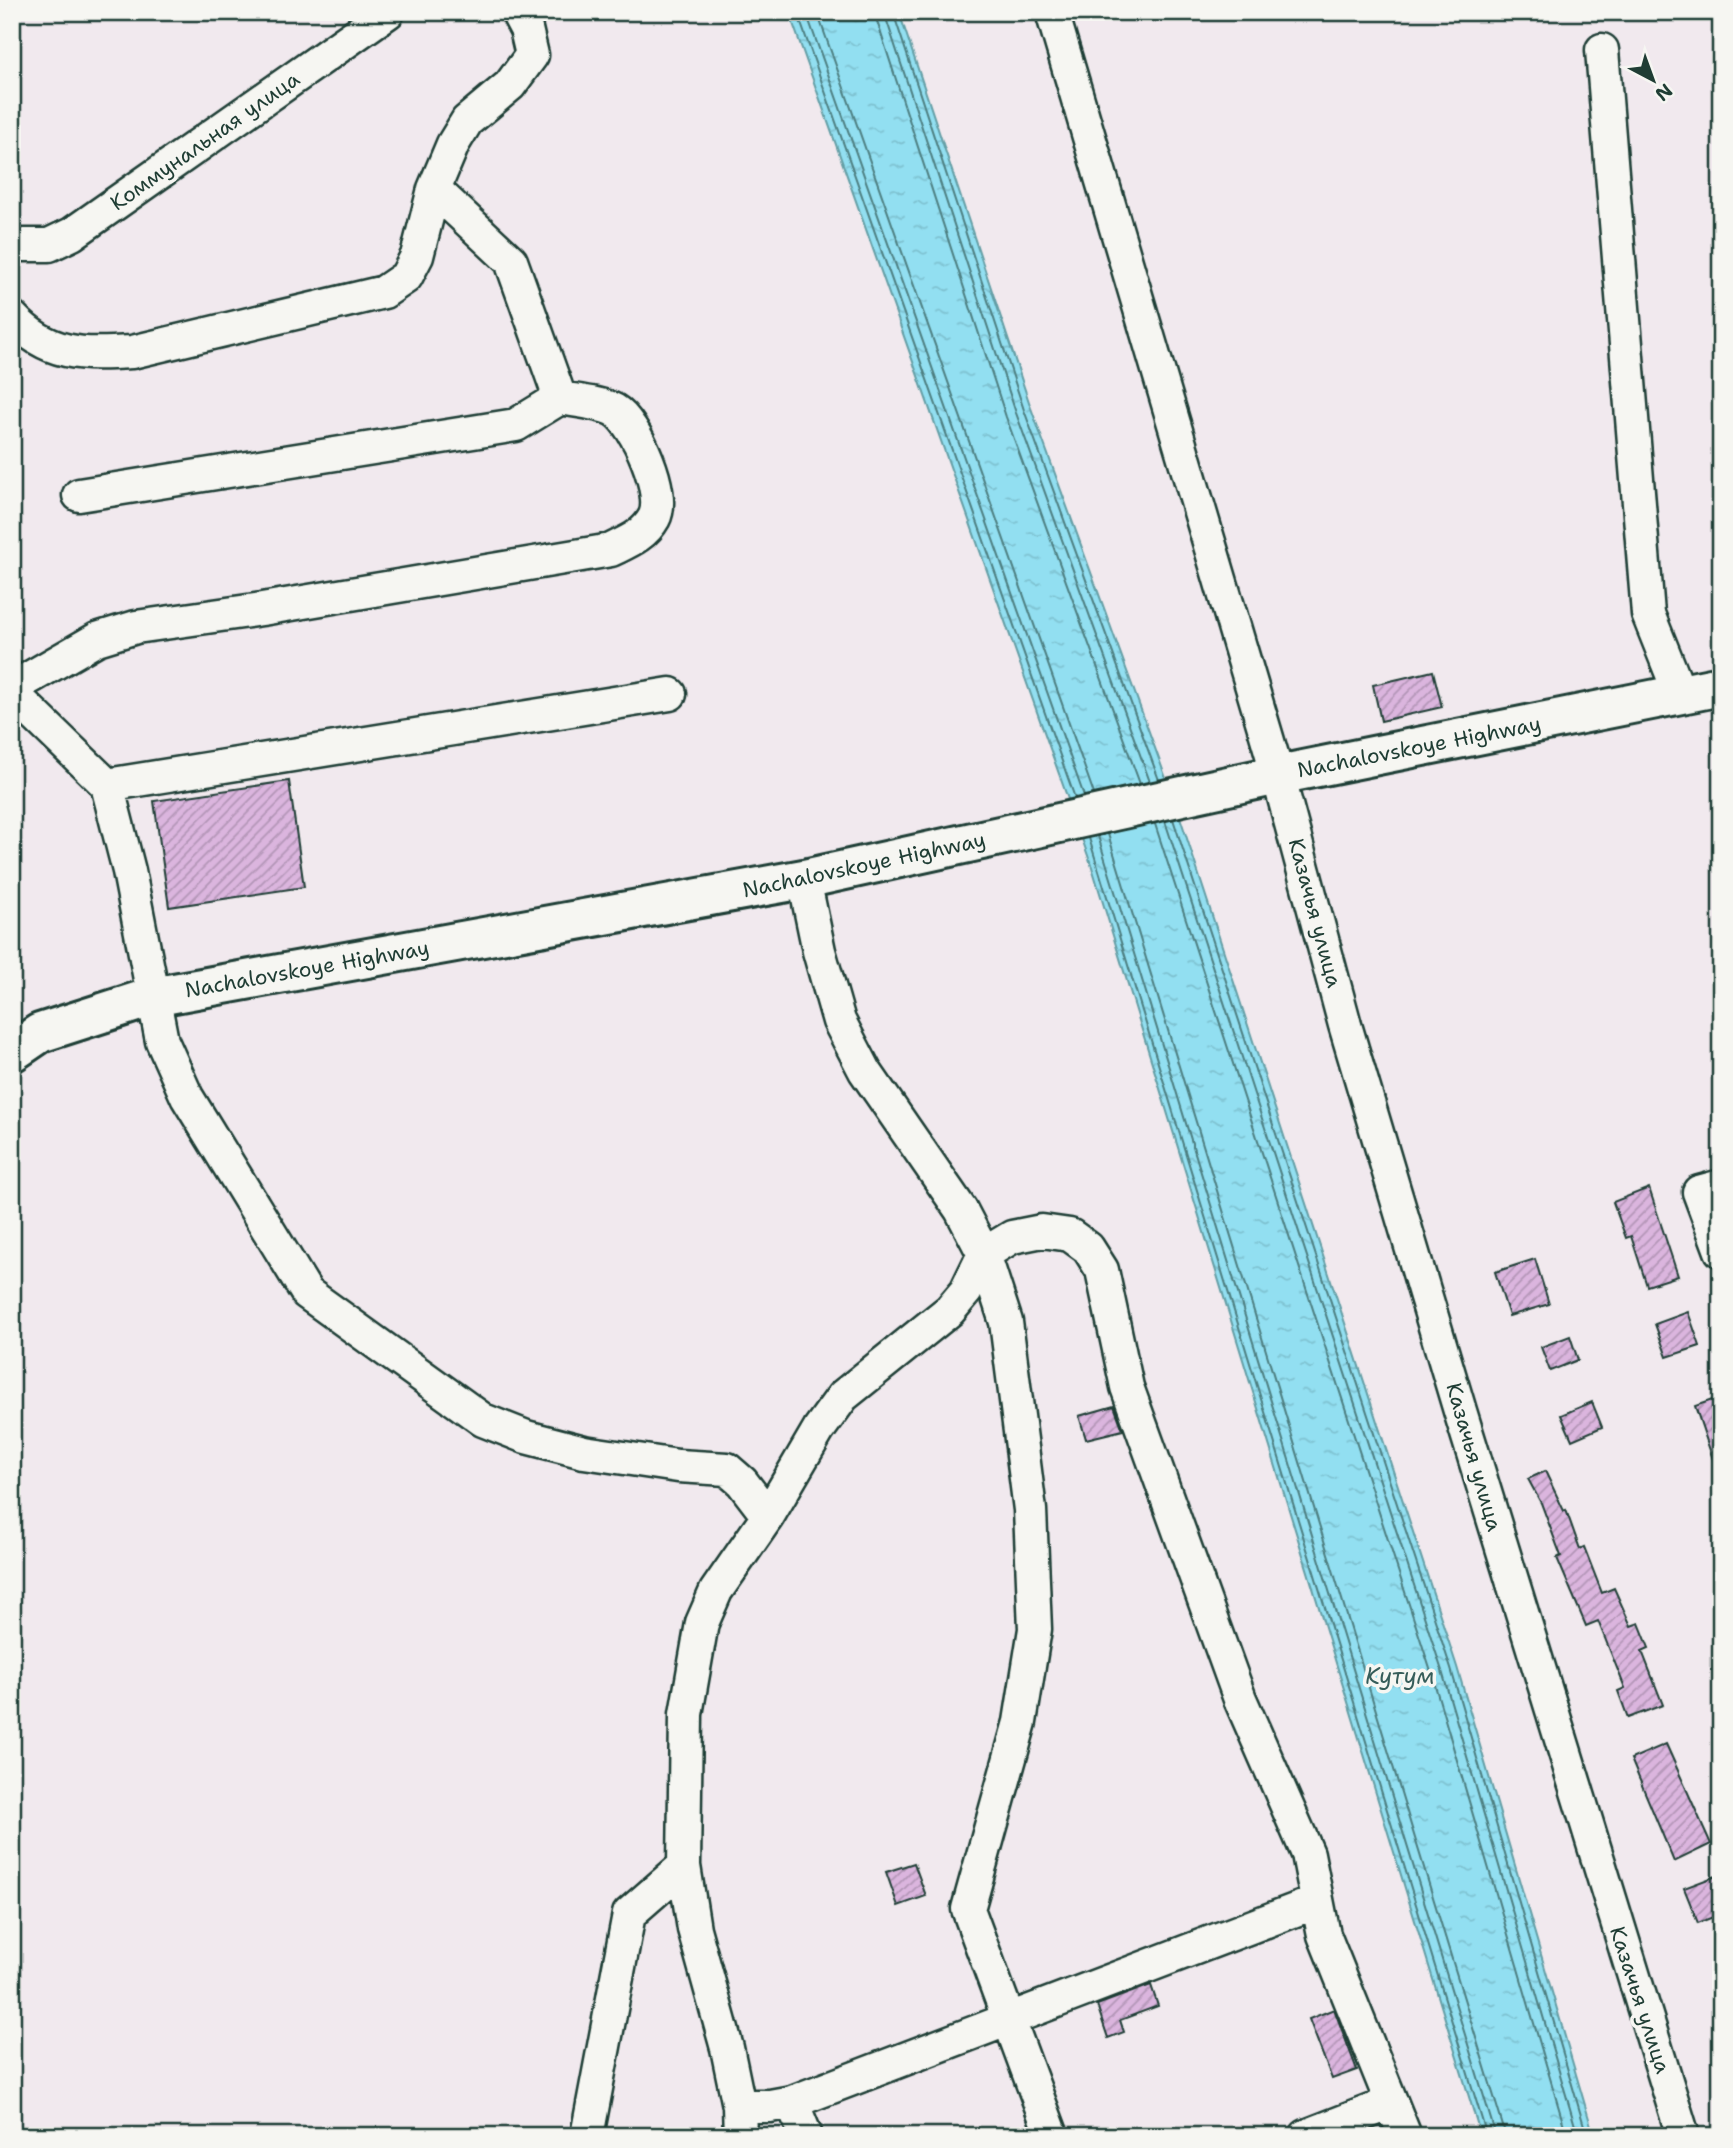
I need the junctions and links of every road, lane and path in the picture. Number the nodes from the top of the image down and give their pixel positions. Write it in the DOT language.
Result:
graph roads {
  1 [pos="388,12"];
  2 [pos="517,12"];
  3 [pos="1052,12"];
  4 [pos="1602,50"];
  5 [pos="434,189"];
  6 [pos="12,246"];
  7 [pos="12,317"];
  8 [pos="560,398"];
  9 [pos="79,495"];
  10 [pos="1721,686"];
  11 [pos="12,690"];
  12 [pos="670,694"];
  13 [pos="1679,694"];
  14 [pos="1278,775"];
  15 [pos="107,785"];
  16 [pos="804,879"];
  17 [pos="152,997"];
  18 [pos="12,1052"];
  19 [pos="1710,1189"];
  20 [pos="1721,1251"];
  21 [pos="984,1254"];
  22 [pos="768,1516"];
  23 [pos="684,1866"];
  24 [pos="1316,1902"];
  25 [pos="1007,2018"];
  26 [pos="792,2102"];
  27 [pos="1391,2103"];
  28 [pos="740,2121"];
  29 [pos="587,2136"];
  30 [pos="806,2136"];
  31 [pos="1052,2136"];
  32 [pos="1306,2136"];
  33 [pos="1405,2136"];
  34 [pos="1683,2136"];
  1 -- 6 [label="street, Коммунальная улица"];
  2 -- 5 [label="street"];
  3 -- 14 [label="street, Казачья улица"];
  4 -- 13 [label="street"];
  5 -- 7 [label="street"];
  5 -- 8 [label="street"];
  8 -- 9 [label="street"];
  8 -- 11 [label="street"];
  10 -- 13 [label="main road, Nachalovskoye Highway"];
  11 -- 15 [label="street"];
  12 -- 15 [label="street"];
  13 -- 14 [label="main road, Nachalovskoye Highway"];
  14 -- 16 [label="main road, Nachalovskoye Highway"];
  14 -- 34 [label="street, Казачья улица"];
  15 -- 17 [label="street"];
  16 -- 17 [label="main road, Nachalovskoye Highway"];
  16 -- 21 [label="street"];
  17 -- 18 [label="main road, Nachalovskoye Highway"];
  17 -- 22 [label="street"];
  19 -- 20 [label="street"];
  21 -- 22 [label="street"];
  21 -- 24 [label="street"];
  21 -- 25 [label="street"];
  22 -- 23 [label="street"];
  23 -- 28 [label="street"];
  23 -- 29 [label="street"];
  24 -- 25 [label="street"];
  24 -- 27 [label="street"];
  25 -- 26 [label="street"];
  25 -- 31 [label="street"];
  26 -- 28 [label="street"];
  26 -- 30 [label="street"];
  27 -- 32 [label="street"];
  27 -- 33 [label="street"];
}
